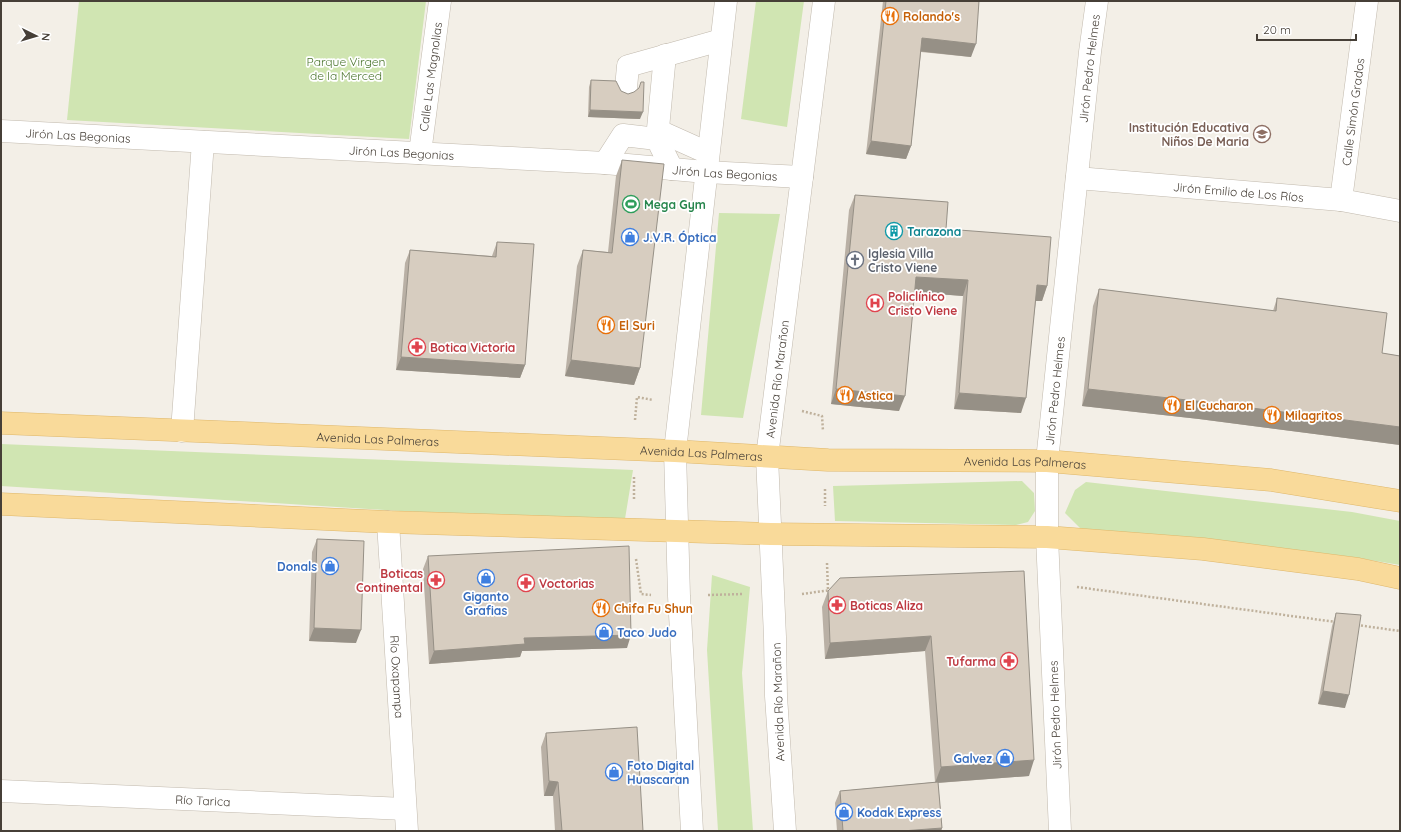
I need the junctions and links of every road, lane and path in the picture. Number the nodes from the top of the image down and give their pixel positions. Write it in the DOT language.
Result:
graph roads {
  1 [pos="440,1"];
  2 [pos="726,1"];
  3 [pos="824,1"];
  4 [pos="1097,1"];
  5 [pos="1367,1"];
  6 [pos="721,40"];
  7 [pos="665,55"];
  8 [pos="626,88"];
  9 [pos="1,131"];
  10 [pos="658,135"];
  11 [pos="203,142"];
  12 [pos="420,153"];
  13 [pos="605,163"];
  14 [pos="707,163"];
  15 [pos="672,169"];
  16 [pos="802,177"];
  17 [pos="1077,178"];
  18 [pos="1341,200"];
  19 [pos="1400,211"];
  20 [pos="655,400"];
  21 [pos="800,410"];
  22 [pos="634,421"];
  23 [pos="1,423"];
  24 [pos="182,431"];
  25 [pos="824,437"];
  26 [pos="675,450"];
  27 [pos="767,457"];
  28 [pos="1047,461"];
  29 [pos="634,475"];
  30 [pos="825,486"];
  31 [pos="1400,501"];
  32 [pos="1,504"];
  33 [pos="634,506"];
  34 [pos="826,514"];
  35 [pos="388,522"];
  36 [pos="677,531"];
  37 [pos="771,534"];
  38 [pos="1047,537"];
  39 [pos="636,558"];
  40 [pos="827,561"];
  41 [pos="1400,578"];
  42 [pos="1049,584"];
  43 [pos="828,590"];
  44 [pos="836,590"];
  45 [pos="641,594"];
  46 [pos="747,594"];
  47 [pos="802,594"];
  48 [pos="708,595"];
  49 [pos="1340,622"];
  50 [pos="1355,624"];
  51 [pos="1400,631"];
  52 [pos="1,791"];
  53 [pos="405,809"];
  54 [pos="407,831"];
  55 [pos="692,831"];
  56 [pos="785,831"];
  57 [pos="1060,831"];
  1 -- 12 [label="street, Calle Las Magnolias"];
  2 -- 6 [label="street"];
  3 -- 16 [label="street, Avenida Río Marañon"];
  4 -- 17 [label="street, Jirón Pedro Helmes"];
  5 -- 18 [label="street, Calle Simón Grados"];
  6 -- 7 [label="street"];
  6 -- 14 [label="street"];
  7 -- 8 [label="street"];
  7 -- 10 [label="street"];
  9 -- 11 [label="street, Jirón Las Begonias"];
  10 -- 13 [label="street"];
  10 -- 14 [label="street"];
  10 -- 15 [label="street"];
  11 -- 12 [label="street, Jirón Las Begonias"];
  11 -- 24 [label="street"];
  12 -- 13 [label="street, Jirón Las Begonias"];
  13 -- 15 [label="street, Jirón Las Begonias"];
  14 -- 15 [label="street, Jirón Las Begonias"];
  14 -- 16 [label="street, Jirón Las Begonias"];
  14 -- 26 [label="street"];
  16 -- 27 [label="street, Avenida Río Marañon"];
  17 -- 18 [label="street, Jirón Emilio de Los Ríos"];
  17 -- 28 [label="street, Jirón Pedro Helmes"];
  18 -- 19 [label="street, Jirón Emilio de Los Ríos"];
  20 -- 22 [label="path"];
  21 -- 25 [label="path"];
  23 -- 24 [label="main road, Avenida Las Palmeras"];
  24 -- 26 [label="main road, Avenida Las Palmeras"];
  26 -- 27 [label="main road, Avenida Las Palmeras"];
  26 -- 36 [label="street"];
  27 -- 28 [label="main road, Avenida Las Palmeras"];
  27 -- 37 [label="street, Avenida Río Marañon"];
  28 -- 31 [label="main road, Avenida Las Palmeras"];
  28 -- 38 [label="street, Jirón Pedro Helmes"];
  29 -- 33 [label="path"];
  30 -- 34 [label="path"];
  32 -- 35 [label="main road"];
  35 -- 36 [label="main road"];
  35 -- 53 [label="street, Río Oxapampa"];
  36 -- 37 [label="main road"];
  36 -- 55 [label="street"];
  37 -- 38 [label="main road"];
  37 -- 56 [label="street, Avenida Río Marañon"];
  38 -- 41 [label="main road"];
  38 -- 42 [label="street, Jirón Pedro Helmes"];
  39 -- 45 [label="path"];
  40 -- 43 [label="path"];
  42 -- 49 [label="path"];
  42 -- 57 [label="street, Jirón Pedro Helmes"];
  43 -- 44 [label="path"];
  43 -- 47 [label="path"];
  46 -- 48 [label="path"];
  50 -- 51 [label="path"];
  52 -- 53 [label="street, Río Tarica"];
  53 -- 54 [label="street, Río Oxapampa"];
}
